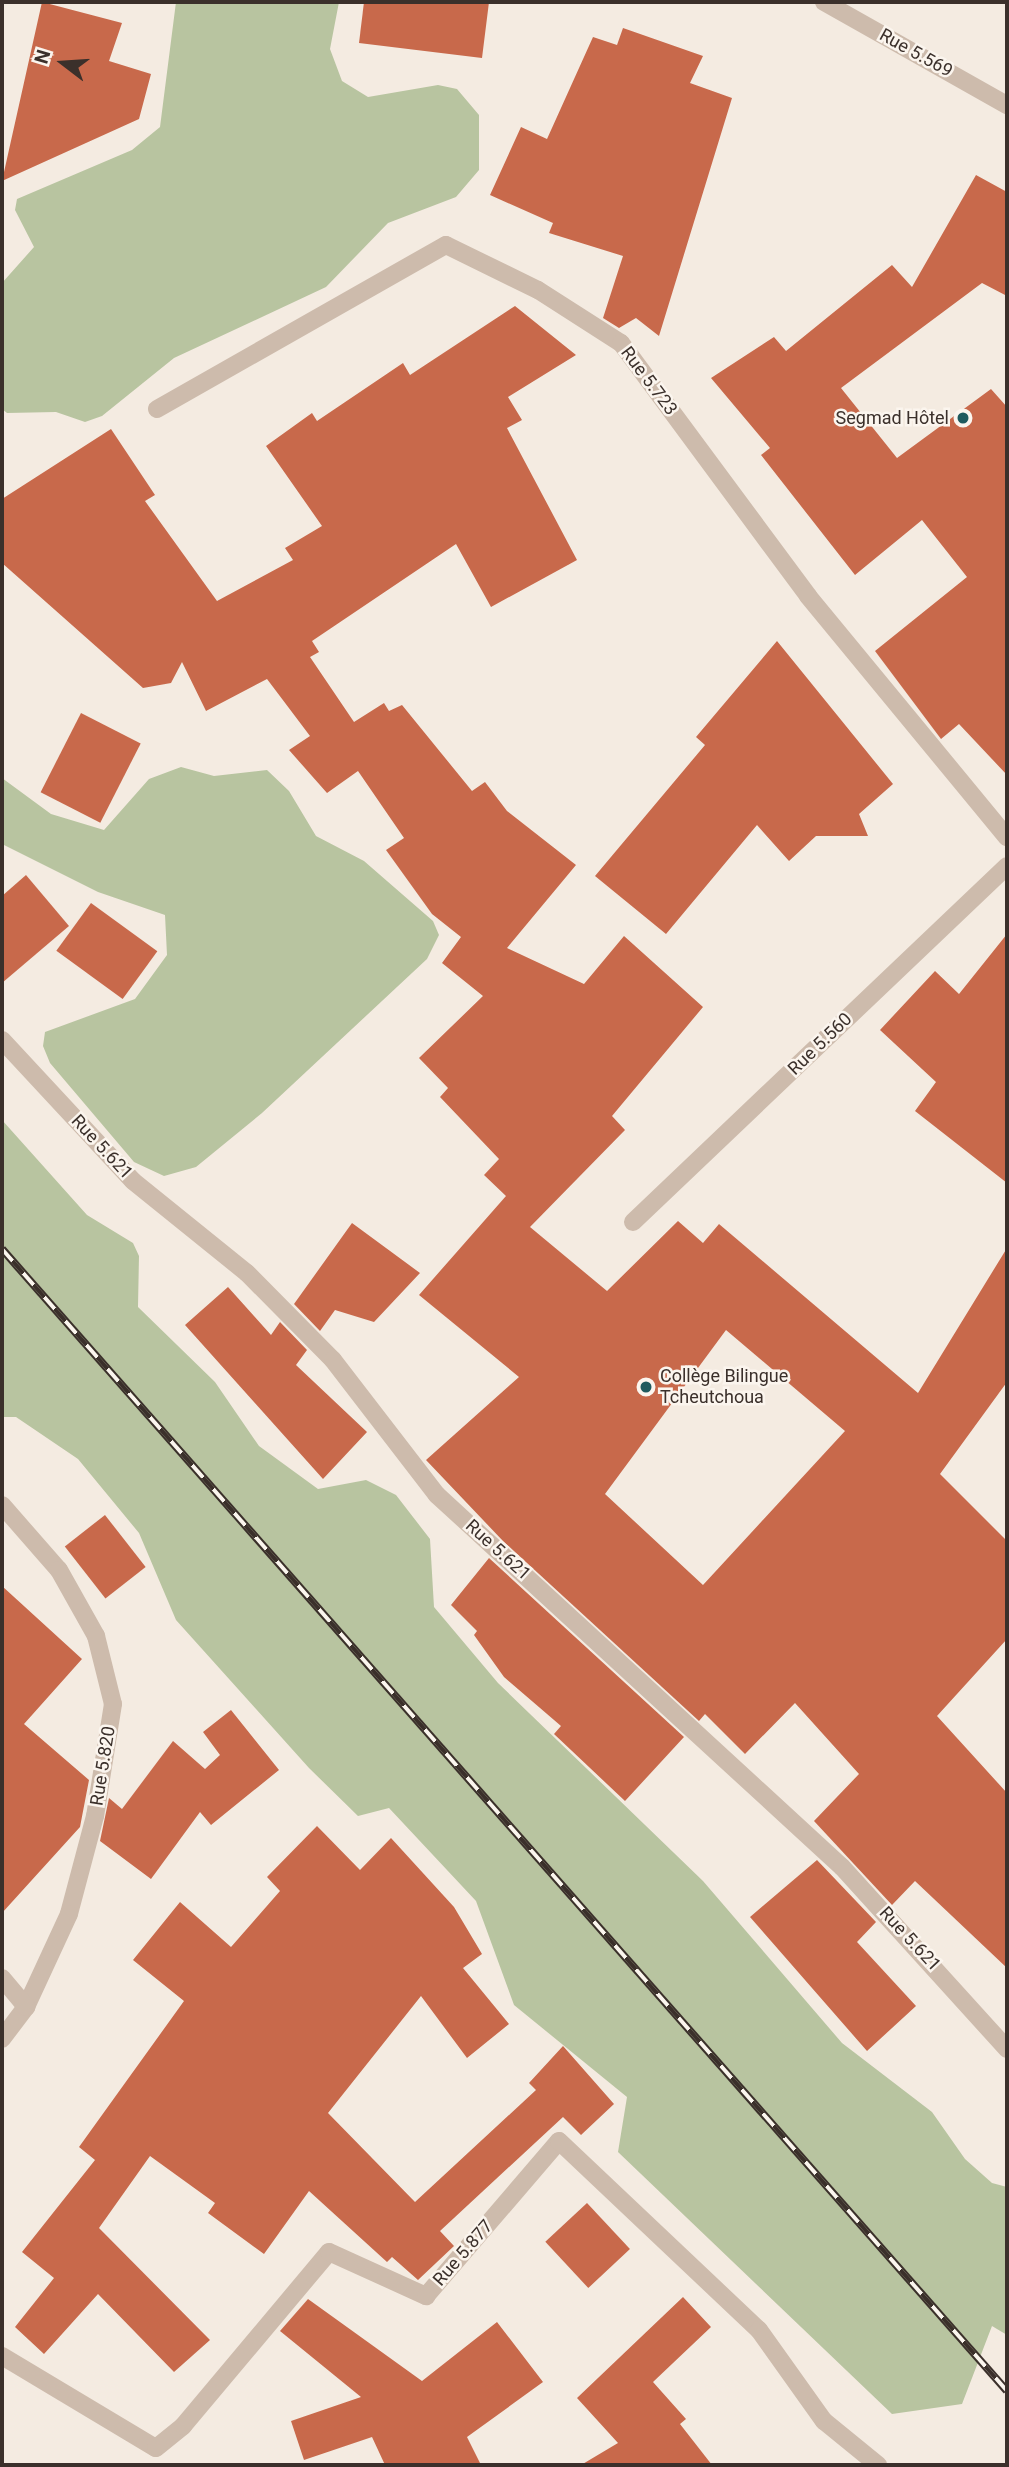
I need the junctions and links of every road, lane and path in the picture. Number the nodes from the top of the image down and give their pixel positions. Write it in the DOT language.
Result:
graph roads {
  1 [pos="824,2"];
  2 [pos="1007,105"];
  3 [pos="157,409"];
  4 [pos="1007,837"];
  5 [pos="1007,866"];
  6 [pos="2,1040"];
  7 [pos="633,1222"];
  8 [pos="2,1505"];
  9 [pos="2,1978"];
  10 [pos="26,2007"];
  11 [pos="2,2039"];
  12 [pos="1007,2049"];
  13 [pos="2,2356"];
  14 [pos="878,2465"];
  1 -- 2 [label="street, Rue 5.569"];
  3 -- 4 [label="street, Rue 5.723"];
  5 -- 7 [label="street, Rue 5.560"];
  6 -- 12 [label="street, Rue 5.621"];
  8 -- 10 [label="street, Rue 5.820"];
  9 -- 10 [label="street"];
  10 -- 11 [label="street, Rue 5.820"];
  13 -- 14 [label="street, Rue 5.877"];
}
